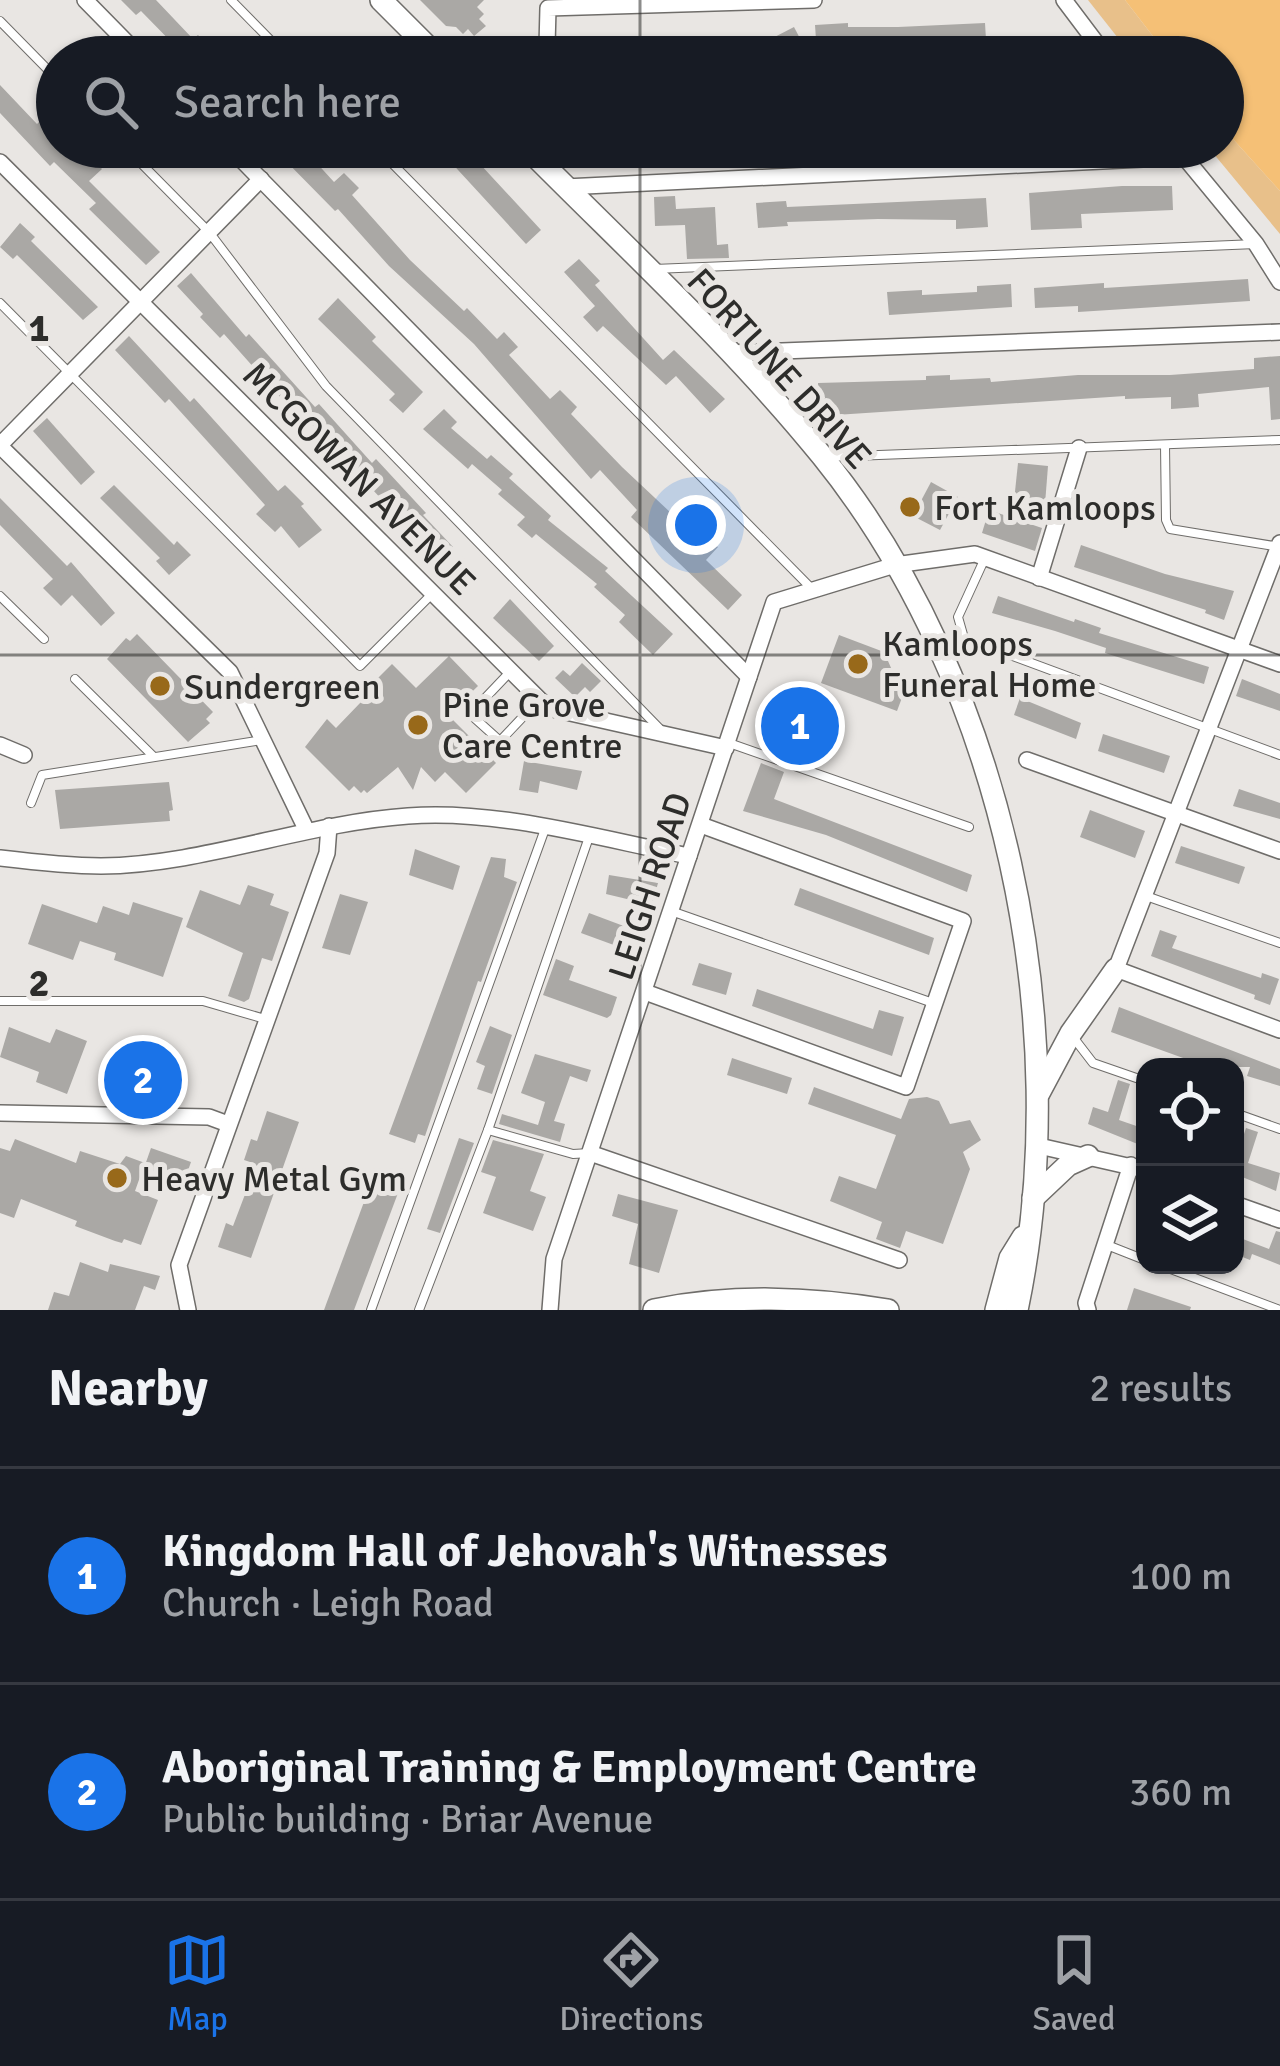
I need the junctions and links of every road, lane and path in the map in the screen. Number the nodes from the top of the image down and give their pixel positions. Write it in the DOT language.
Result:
graph roads {
  1 [pos="85,0"];
  2 [pos="231,0"];
  3 [pos="381,0"];
  4 [pos="814,0"];
  5 [pos="1064,0"];
  6 [pos="0,21"];
  7 [pos="120,36"];
  8 [pos="266,36"];
  9 [pos="417,36"];
  10 [pos="547,36"];
  11 [pos="1091,36"];
  12 [pos="36,58"];
  13 [pos="0,162"];
  14 [pos="146,168"];
  15 [pos="250,168"];
  16 [pos="397,168"];
  17 [pos="546,168"];
  18 [pos="899,168"];
  19 [pos="1193,168"];
  20 [pos="261,179"];
  21 [pos="565,187"];
  22 [pos="209,232"];
  23 [pos="1256,244"];
  24 [pos="647,269"];
  25 [pos="1280,282"];
  26 [pos="141,302"];
  27 [pos="0,303"];
  28 [pos="1280,332"];
  29 [pos="729,353"];
  30 [pos="71,373"];
  31 [pos="1280,440"];
  32 [pos="1165,445"];
  33 [pos="0,446"];
  34 [pos="1079,448"];
  35 [pos="823,457"];
  36 [pos="1280,546"];
  37 [pos="985,558"];
  38 [pos="895,565"];
  39 [pos="1040,578"];
  40 [pos="813,590"];
  41 [pos="433,593"];
  42 [pos="0,596"];
  43 [pos="44,639"];
  44 [pos="1240,650"];
  45 [pos="1280,664"];
  46 [pos="511,671"];
  47 [pos="749,677"];
  48 [pos="75,679"];
  49 [pos="539,699"];
  50 [pos="1209,730"];
  51 [pos="667,736"];
  52 [pos="264,740"];
  53 [pos="727,745"];
  54 [pos="0,746"];
  55 [pos="24,755"];
  56 [pos="1280,755"];
  57 [pos="154,757"];
  58 [pos="1027,760"];
  59 [pos="32,803"];
  60 [pos="1177,814"];
  61 [pos="701,825"];
  62 [pos="328,826"];
  63 [pos="969,826"];
  64 [pos="546,828"];
  65 [pos="306,829"];
  66 [pos="590,836"];
  67 [pos="1280,851"];
  68 [pos="689,856"];
  69 [pos="0,858"];
  70 [pos="1145,896"];
  71 [pos="671,911"];
  72 [pos="1280,943"];
  73 [pos="1116,970"];
  74 [pos="645,992"];
  75 [pos="0,1001"];
  76 [pos="935,1004"];
  77 [pos="265,1019"];
  78 [pos="1280,1030"];
  79 [pos="1071,1033"];
  80 [pos="1136,1078"];
  81 [pos="1039,1094"];
  82 [pos="0,1113"];
  83 [pos="1244,1116"];
  84 [pos="228,1124"];
  85 [pos="488,1130"];
  86 [pos="1280,1130"];
  87 [pos="1039,1146"];
  88 [pos="590,1153"];
  89 [pos="1088,1156"];
  90 [pos="1136,1167"];
  91 [pos="1136,1172"];
  92 [pos="1033,1198"];
  93 [pos="1244,1207"];
  94 [pos="1280,1220"];
  95 [pos="1030,1226"];
  96 [pos="1105,1245"];
  97 [pos="1136,1257"];
  98 [pos="898,1260"];
  99 [pos="1184,1274"];
  100 [pos="689,1308"];
  101 [pos="188,1310"];
  102 [pos="371,1310"];
  103 [pos="419,1310"];
  104 [pos="550,1310"];
  105 [pos="654,1310"];
  106 [pos="888,1310"];
  107 [pos="996,1310"];
  108 [pos="1017,1310"];
  109 [pos="1088,1310"];
  110 [pos="1280,1310"];
  1 -- 7 [label="street"];
  2 -- 8 [label="lane"];
  3 -- 9 [label="main road"];
  4 -- 10 [label="street"];
  5 -- 11 [label="street"];
  6 -- 12 [label="lane"];
  13 -- 26 [label="street, MCGOWAN AVENUE"];
  14 -- 22 [label="lane"];
  15 -- 20 [label="street"];
  16 -- 40 [label="lane"];
  17 -- 21 [label="main road, FORTUNE DRIVE"];
  18 -- 21 [label="street"];
  19 -- 23 [label="street"];
  20 -- 22 [label="street"];
  20 -- 47 [label="street"];
  21 -- 24 [label="main road, FORTUNE DRIVE"];
  22 -- 26 [label="street"];
  22 -- 51 [label="lane"];
  23 -- 24 [label="lane"];
  23 -- 25 [label="street"];
  24 -- 29 [label="main road, FORTUNE DRIVE"];
  26 -- 30 [label="street"];
  26 -- 41 [label="street, MCGOWAN AVENUE"];
  27 -- 30 [label="lane"];
  28 -- 29 [label="street"];
  29 -- 35 [label="main road, FORTUNE DRIVE"];
  30 -- 33 [label="street"];
  30 -- 41 [label="lane"];
  31 -- 32 [label="lane"];
  32 -- 34 [label="lane"];
  32 -- 36 [label="lane"];
  33 -- 52 [label="street"];
  34 -- 35 [label="lane"];
  34 -- 39 [label="street"];
  35 -- 38 [label="main road, FORTUNE DRIVE"];
  36 -- 44 [label="street"];
  37 -- 38 [label="street, LEIGH ROAD"];
  37 -- 39 [label="street"];
  37 -- 50 [label="lane"];
  38 -- 40 [label="street, LEIGH ROAD"];
  38 -- 81 [label="main road, FORTUNE DRIVE"];
  39 -- 44 [label="street"];
  40 -- 47 [label="street, LEIGH ROAD"];
  41 -- 46 [label="street, MCGOWAN AVENUE"];
  42 -- 43 [label="lane"];
  44 -- 45 [label="street"];
  44 -- 50 [label="street"];
  46 -- 49 [label="street, MCGOWAN AVENUE"];
  46 -- 49 [label="lane"];
  47 -- 53 [label="street, LEIGH ROAD"];
  48 -- 57 [label="lane"];
  49 -- 51 [label="street, MCGOWAN AVENUE"];
  50 -- 56 [label="lane"];
  50 -- 60 [label="street"];
  51 -- 53 [label="street, MCGOWAN AVENUE"];
  52 -- 57 [label="lane"];
  52 -- 65 [label="street"];
  53 -- 61 [label="street, LEIGH ROAD"];
  53 -- 63 [label="lane"];
  54 -- 55 [label="street"];
  57 -- 59 [label="lane"];
  58 -- 60 [label="street"];
  60 -- 67 [label="street"];
  60 -- 70 [label="street"];
  61 -- 68 [label="street, LEIGH ROAD"];
  61 -- 76 [label="street"];
  62 -- 64 [label="street"];
  62 -- 65 [label="street"];
  62 -- 77 [label="street"];
  64 -- 66 [label="street"];
  64 -- 102 [label="lane"];
  65 -- 69 [label="street"];
  66 -- 68 [label="street"];
  66 -- 85 [label="lane"];
  68 -- 71 [label="street, LEIGH ROAD"];
  70 -- 72 [label="lane"];
  70 -- 73 [label="street"];
  71 -- 74 [label="street, LEIGH ROAD"];
  71 -- 76 [label="lane"];
  73 -- 78 [label="street"];
  73 -- 79 [label="main road"];
  74 -- 76 [label="street"];
  74 -- 88 [label="street, LEIGH ROAD"];
  75 -- 77 [label="lane"];
  77 -- 84 [label="street"];
  79 -- 80 [label="lane"];
  79 -- 81 [label="main road"];
  81 -- 87 [label="main road, FORTUNE DRIVE"];
  82 -- 84 [label="street"];
  83 -- 86 [label="lane"];
  84 -- 101 [label="street"];
  85 -- 88 [label="lane"];
  85 -- 103 [label="lane"];
  87 -- 89 [label="street"];
  87 -- 92 [label="main road, FORTUNE DRIVE"];
  88 -- 98 [label="street"];
  88 -- 104 [label="street, LEIGH ROAD"];
  89 -- 90 [label="street"];
  89 -- 92 [label="main road"];
  91 -- 96 [label="street"];
  92 -- 95 [label="main road, FORTUNE DRIVE"];
  93 -- 94 [label="street"];
  95 -- 107 [label="main road, FORTUNE DRIVE"];
  95 -- 108 [label="main road, FORTUNE DRIVE"];
  96 -- 97 [label="lane"];
  96 -- 109 [label="street"];
  99 -- 110 [label="lane"];
  100 -- 105 [label="main road"];
  100 -- 106 [label="main road"];
}
